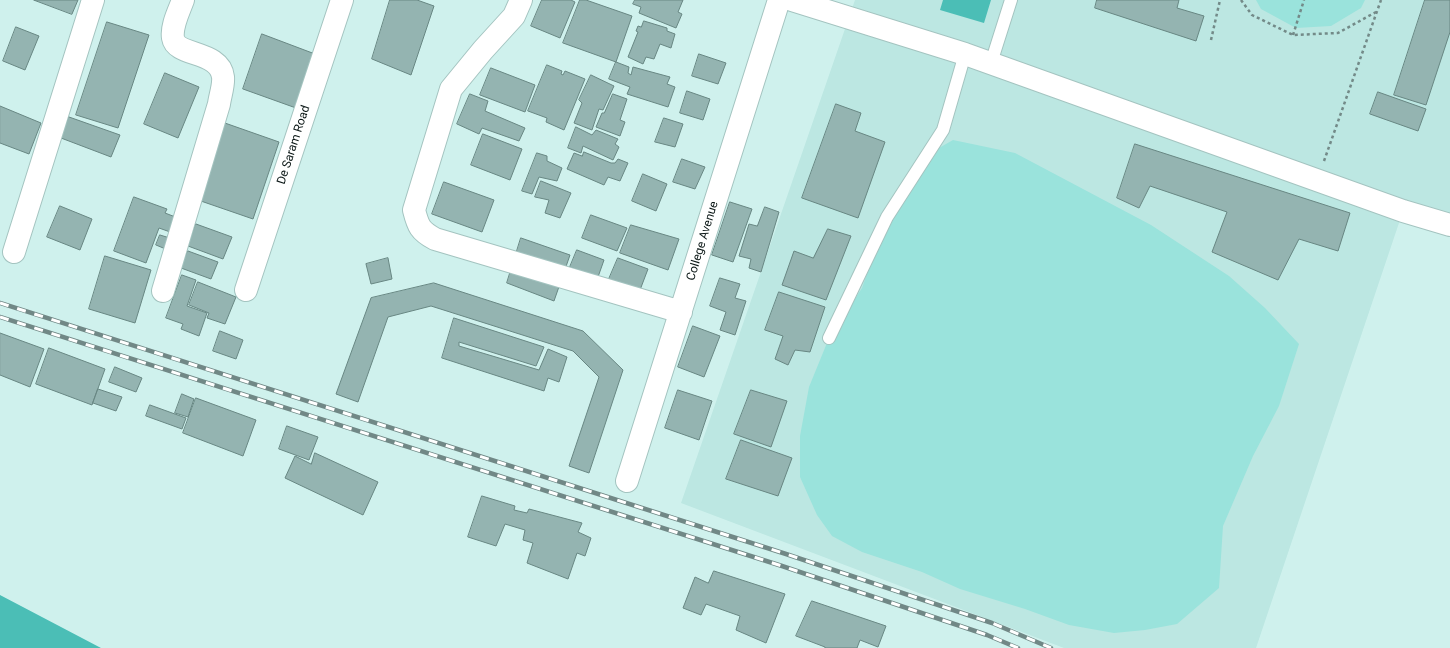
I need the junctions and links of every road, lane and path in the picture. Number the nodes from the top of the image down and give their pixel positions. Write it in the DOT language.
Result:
graph roads {
  1 [pos="93,0"];
  2 [pos="183,0"];
  3 [pos="342,0"];
  4 [pos="521,0"];
  5 [pos="779,0"];
  6 [pos="792,0"];
  7 [pos="1011,0"];
  8 [pos="1220,0"];
  9 [pos="1241,0"];
  10 [pos="1304,0"];
  11 [pos="1381,0"];
  12 [pos="1377,12"];
  13 [pos="1293,34"];
  14 [pos="1211,40"];
  15 [pos="965,54"];
  16 [pos="991,63"];
  17 [pos="1317,180"];
  18 [pos="1450,225"];
  19 [pos="14,252"];
  20 [pos="246,290"];
  21 [pos="163,291"];
  22 [pos="681,312"];
  23 [pos="829,338"];
  24 [pos="627,481"];
  1 -- 19 [label="street"];
  2 -- 21 [label="street"];
  3 -- 20 [label="street, De Saram Road"];
  4 -- 22 [label="street"];
  5 -- 22 [label="street, College Avenue"];
  6 -- 15 [label="street"];
  7 -- 16 [label="lane"];
  8 -- 14 [label="path"];
  9 -- 13 [label="path"];
  10 -- 13 [label="path"];
  11 -- 12 [label="path"];
  12 -- 13 [label="path"];
  12 -- 17 [label="path"];
  15 -- 16 [label="street"];
  15 -- 23 [label="lane"];
  16 -- 17 [label="street"];
  17 -- 18 [label="street"];
  22 -- 24 [label="street, College Avenue"];
}
